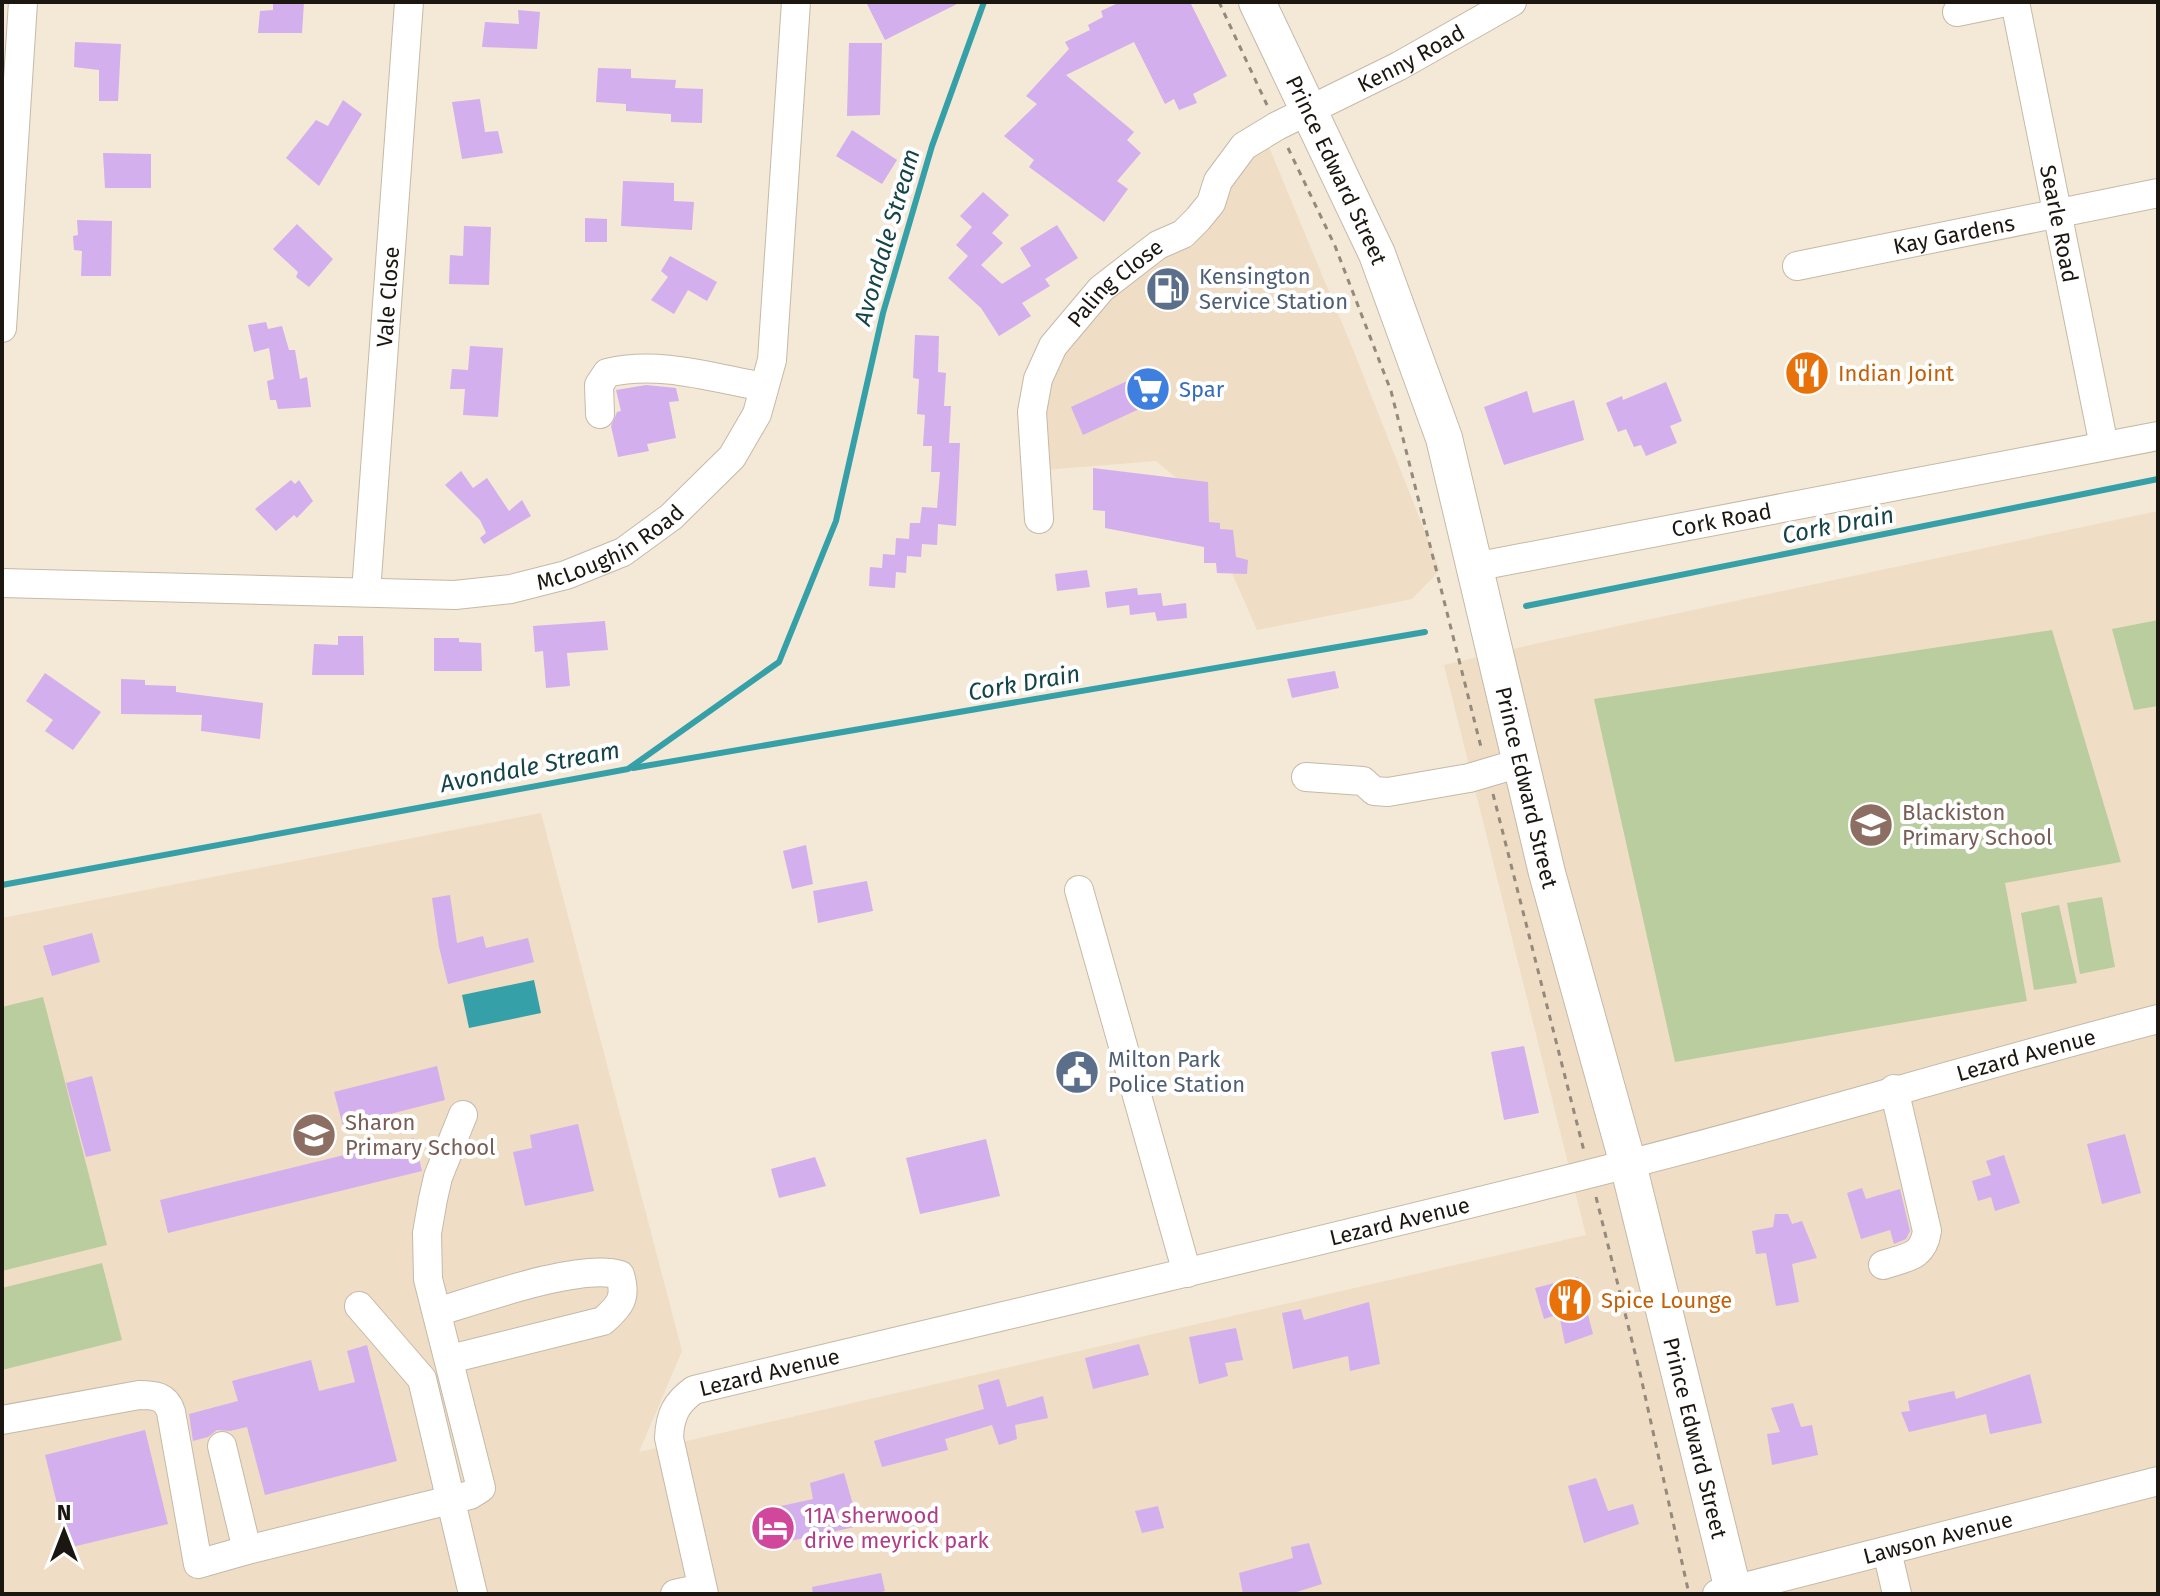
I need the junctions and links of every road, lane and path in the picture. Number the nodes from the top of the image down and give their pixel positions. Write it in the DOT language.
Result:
graph roads {
  1 [pos="23,2"];
  2 [pos="409,2"];
  3 [pos="796,2"];
  4 [pos="1257,2"];
  5 [pos="1512,2"];
  6 [pos="2006,2"];
  7 [pos="2015,2"];
  8 [pos="1957,12"];
  9 [pos="1309,110"];
  10 [pos="2158,193"];
  11 [pos="2058,215"];
  12 [pos="1797,266"];
  13 [pos="2,328"];
  14 [pos="764,387"];
  15 [pos="600,414"];
  16 [pos="2158,436"];
  17 [pos="2104,446"];
  18 [pos="1039,519"];
  19 [pos="1474,567"];
  20 [pos="2,583"];
  21 [pos="366,592"];
  22 [pos="1520,763"];
  23 [pos="1306,777"];
  24 [pos="1079,890"];
  25 [pos="2158,1019"];
  26 [pos="1894,1089"];
  27 [pos="463,1115"];
  28 [pos="1628,1164"];
  29 [pos="1883,1265"];
  30 [pos="1187,1273"];
  31 [pos="359,1306"];
  32 [pos="437,1312"];
  33 [pos="450,1359"];
  34 [pos="2,1420"];
  35 [pos="222,1446"];
  36 [pos="2158,1481"];
  37 [pos="450,1500"];
  38 [pos="247,1550"];
  39 [pos="1887,1551"];
  40 [pos="694,1592"];
  41 [pos="1728,1593"];
  42 [pos="473,1594"];
  43 [pos="1897,1594"];
  1 -- 13 [label="street"];
  2 -- 21 [label="street, Vale Close"];
  3 -- 14 [label="street, McLoughin Road"];
  4 -- 9 [label="main road, Prince Edward Street"];
  5 -- 9 [label="street, Kenny Road"];
  6 -- 8 [label="street"];
  7 -- 11 [label="street, Searle Road"];
  9 -- 18 [label="street, Paling Close"];
  9 -- 19 [label="main road, Prince Edward Street"];
  10 -- 11 [label="street, Kay Gardens"];
  11 -- 12 [label="street, Kay Gardens"];
  11 -- 17 [label="street, Searle Road"];
  14 -- 15 [label="street"];
  14 -- 21 [label="street, McLoughin Road"];
  16 -- 17 [label="street, Cork Road"];
  17 -- 19 [label="street, Cork Road"];
  19 -- 22 [label="main road, Prince Edward Street"];
  20 -- 21 [label="street, McLoughin Road"];
  22 -- 23 [label="street"];
  22 -- 28 [label="main road, Prince Edward Street"];
  24 -- 30 [label="street"];
  25 -- 26 [label="street, Lezard Avenue"];
  26 -- 28 [label="street, Lezard Avenue"];
  26 -- 29 [label="street"];
  27 -- 32 [label="street"];
  28 -- 30 [label="street, Lezard Avenue"];
  28 -- 41 [label="main road, Prince Edward Street"];
  30 -- 40 [label="street, Lezard Avenue"];
  31 -- 37 [label="street"];
  32 -- 33 [label="street"];
  32 -- 33 [label="street"];
  33 -- 37 [label="street"];
  34 -- 38 [label="street"];
  35 -- 38 [label="street"];
  36 -- 39 [label="street, Lawson Avenue"];
  37 -- 38 [label="street"];
  37 -- 42 [label="street"];
  39 -- 41 [label="street, Lawson Avenue"];
  39 -- 43 [label="street"];
}
